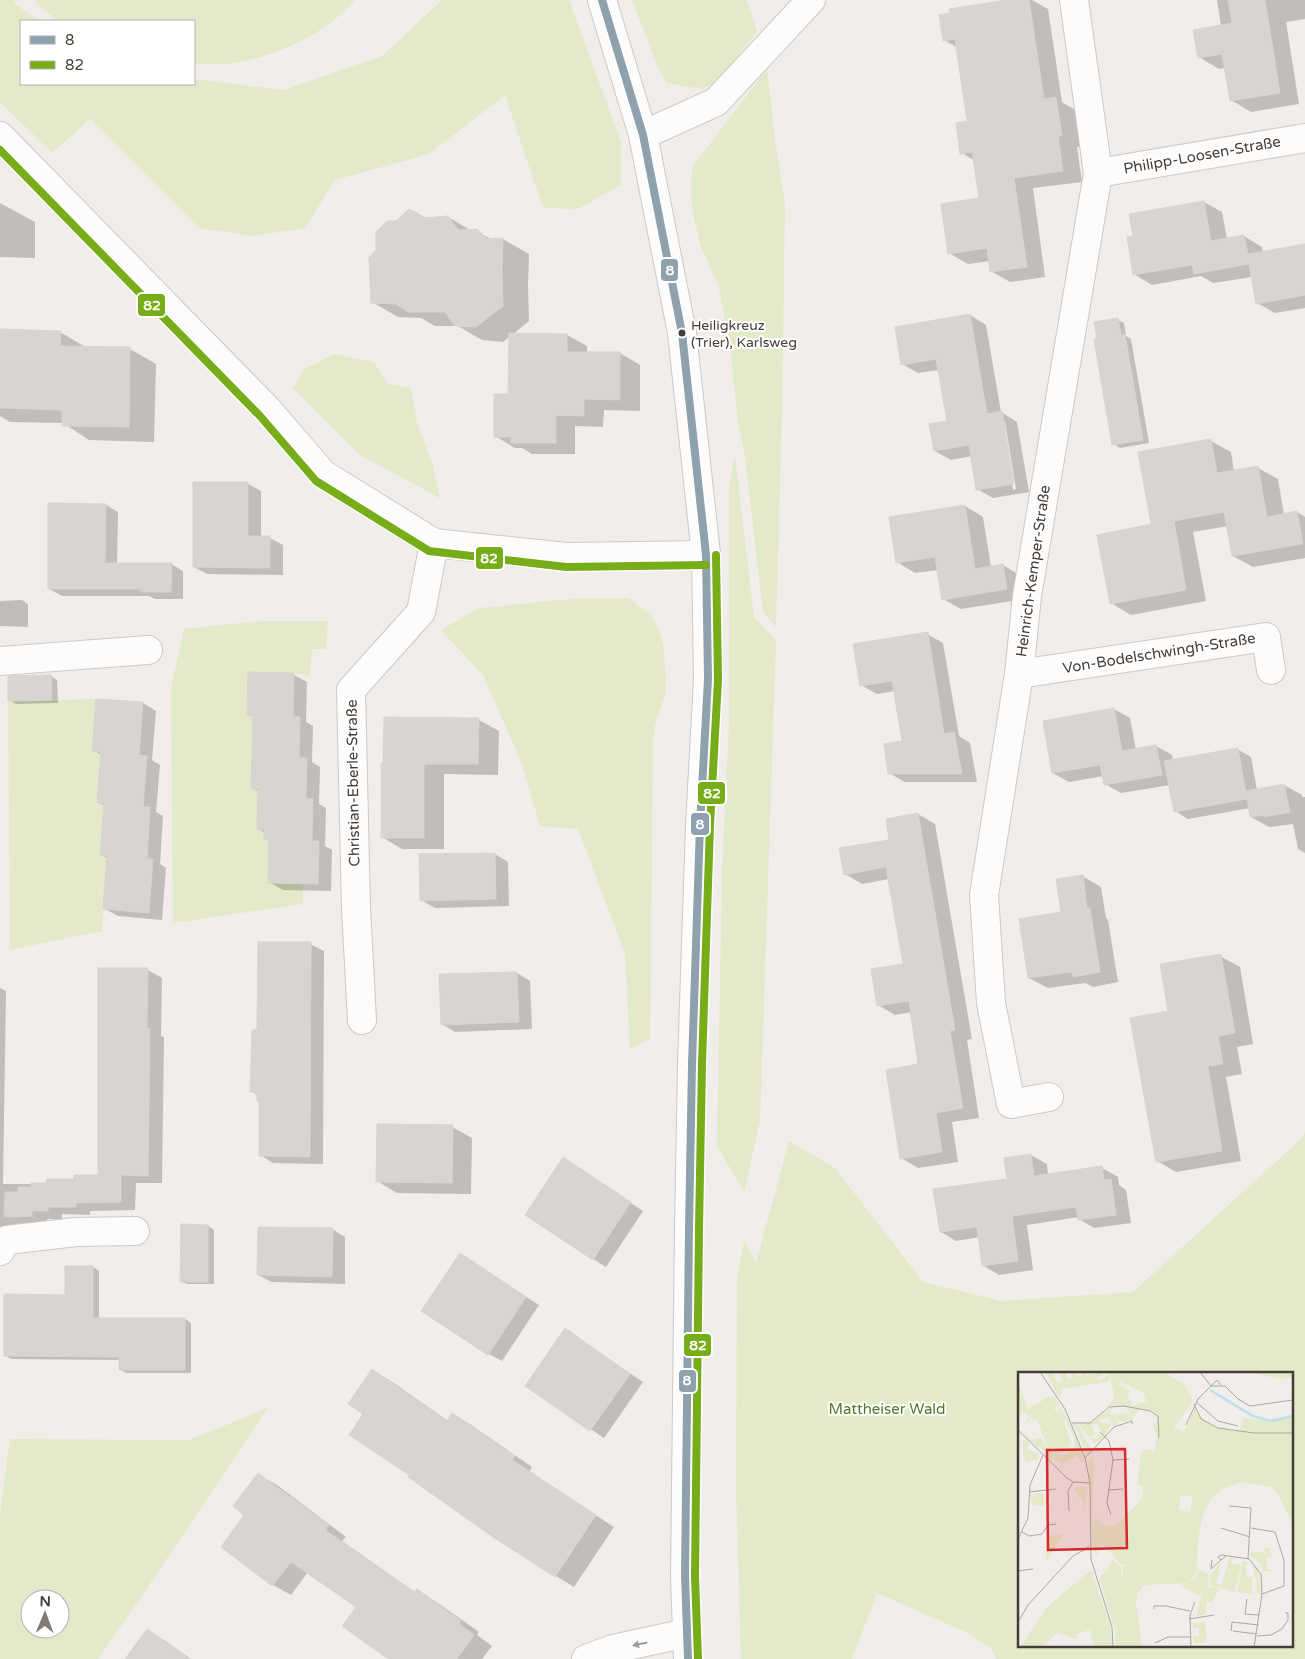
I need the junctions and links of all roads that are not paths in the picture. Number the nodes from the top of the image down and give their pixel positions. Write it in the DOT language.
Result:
graph roads {
  1 [pos="602,0"];
  2 [pos="811,0"];
  3 [pos="1074,0"];
  4 [pos="643,135"];
  5 [pos="0,136"];
  6 [pos="1305,138"];
  7 [pos="1098,173"];
  8 [pos="434,543"];
  9 [pos="706,555"];
  10 [pos="148,650"];
  11 [pos="0,661"];
  12 [pos="1271,670"];
  13 [pos="1019,674"];
  14 [pos="362,1020"];
  15 [pos="1049,1098"];
  16 [pos="135,1231"];
  17 [pos="0,1251"];
  18 [pos="688,1646"];
  19 [pos="586,1659"];
  1 -- 4 [label="street"];
  2 -- 4 [label="street"];
  3 -- 7 [label="street, Heinrich-Kemper-Straße"];
  4 -- 9 [label="street"];
  5 -- 8 [label="street"];
  6 -- 7 [label="street, Philipp-Loosen-Straße"];
  7 -- 13 [label="street, Heinrich-Kemper-Straße"];
  8 -- 9 [label="street"];
  8 -- 14 [label="street, Christian-Eberle-Straße"];
  9 -- 18 [label="street"];
  10 -- 11 [label="street"];
  12 -- 13 [label="street, Von-Bodelschwingh-Straße"];
  13 -- 15 [label="street, Heinrich-Kemper-Straße"];
  16 -- 17 [label="street"];
  18 -- 19 [label="street, one-way"];
}
